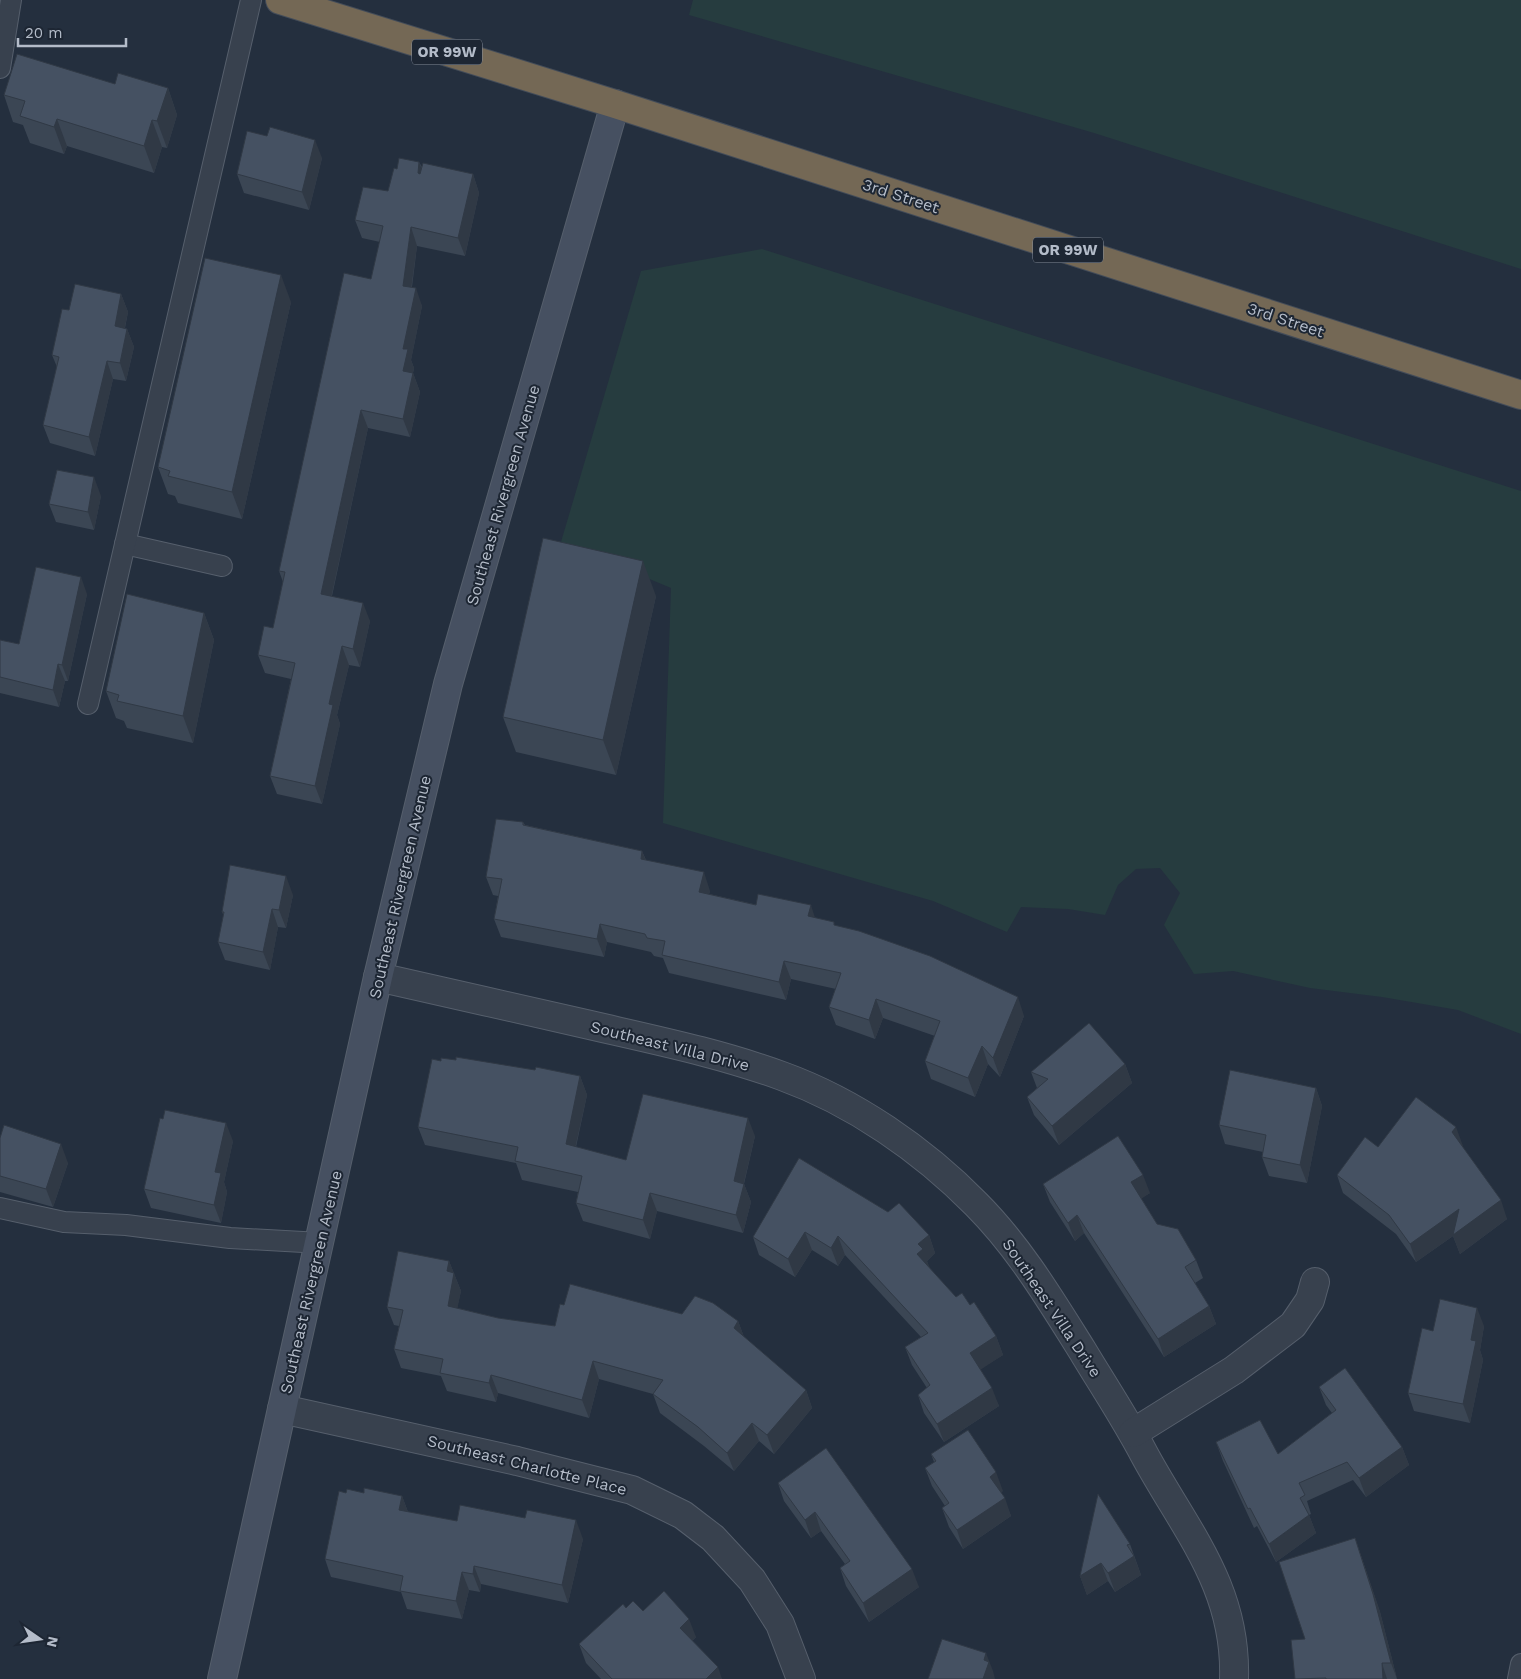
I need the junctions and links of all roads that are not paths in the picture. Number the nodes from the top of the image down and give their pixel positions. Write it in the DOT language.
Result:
graph roads {
  1 [pos="11,0"];
  2 [pos="251,0"];
  3 [pos="280,0"];
  4 [pos="0,68"];
  5 [pos="615,104"];
  6 [pos="1521,395"];
  7 [pos="125,544"];
  8 [pos="222,566"];
  9 [pos="88,704"];
  10 [pos="378,977"];
  11 [pos="0,1208"];
  12 [pos="321,1243"];
  13 [pos="1315,1282"];
  14 [pos="282,1409"];
  15 [pos="1133,1433"];
  16 [pos="1521,1664"];
  17 [pos="222,1679"];
  18 [pos="801,1679"];
  19 [pos="1234,1679"];
  20 [pos="1518,1679"];
  1 -- 4 [label="lane"];
  2 -- 7 [label="lane"];
  3 -- 5 [label="highway, 3rd Street / OR 99W"];
  5 -- 6 [label="highway, 3rd Street / OR 99W"];
  5 -- 10 [label="street, Southeast Rivergreen Avenue"];
  7 -- 8 [label="lane"];
  7 -- 9 [label="lane"];
  10 -- 12 [label="street, Southeast Rivergreen Avenue"];
  10 -- 15 [label="street, Southeast Villa Drive"];
  11 -- 12 [label="lane"];
  12 -- 14 [label="street, Southeast Rivergreen Avenue"];
  13 -- 15 [label="street"];
  14 -- 17 [label="street, Southeast Rivergreen Avenue"];
  14 -- 18 [label="street, Southeast Charlotte Place"];
  15 -- 19 [label="street, Southeast Villa Drive"];
  16 -- 20 [label="lane"];
}
